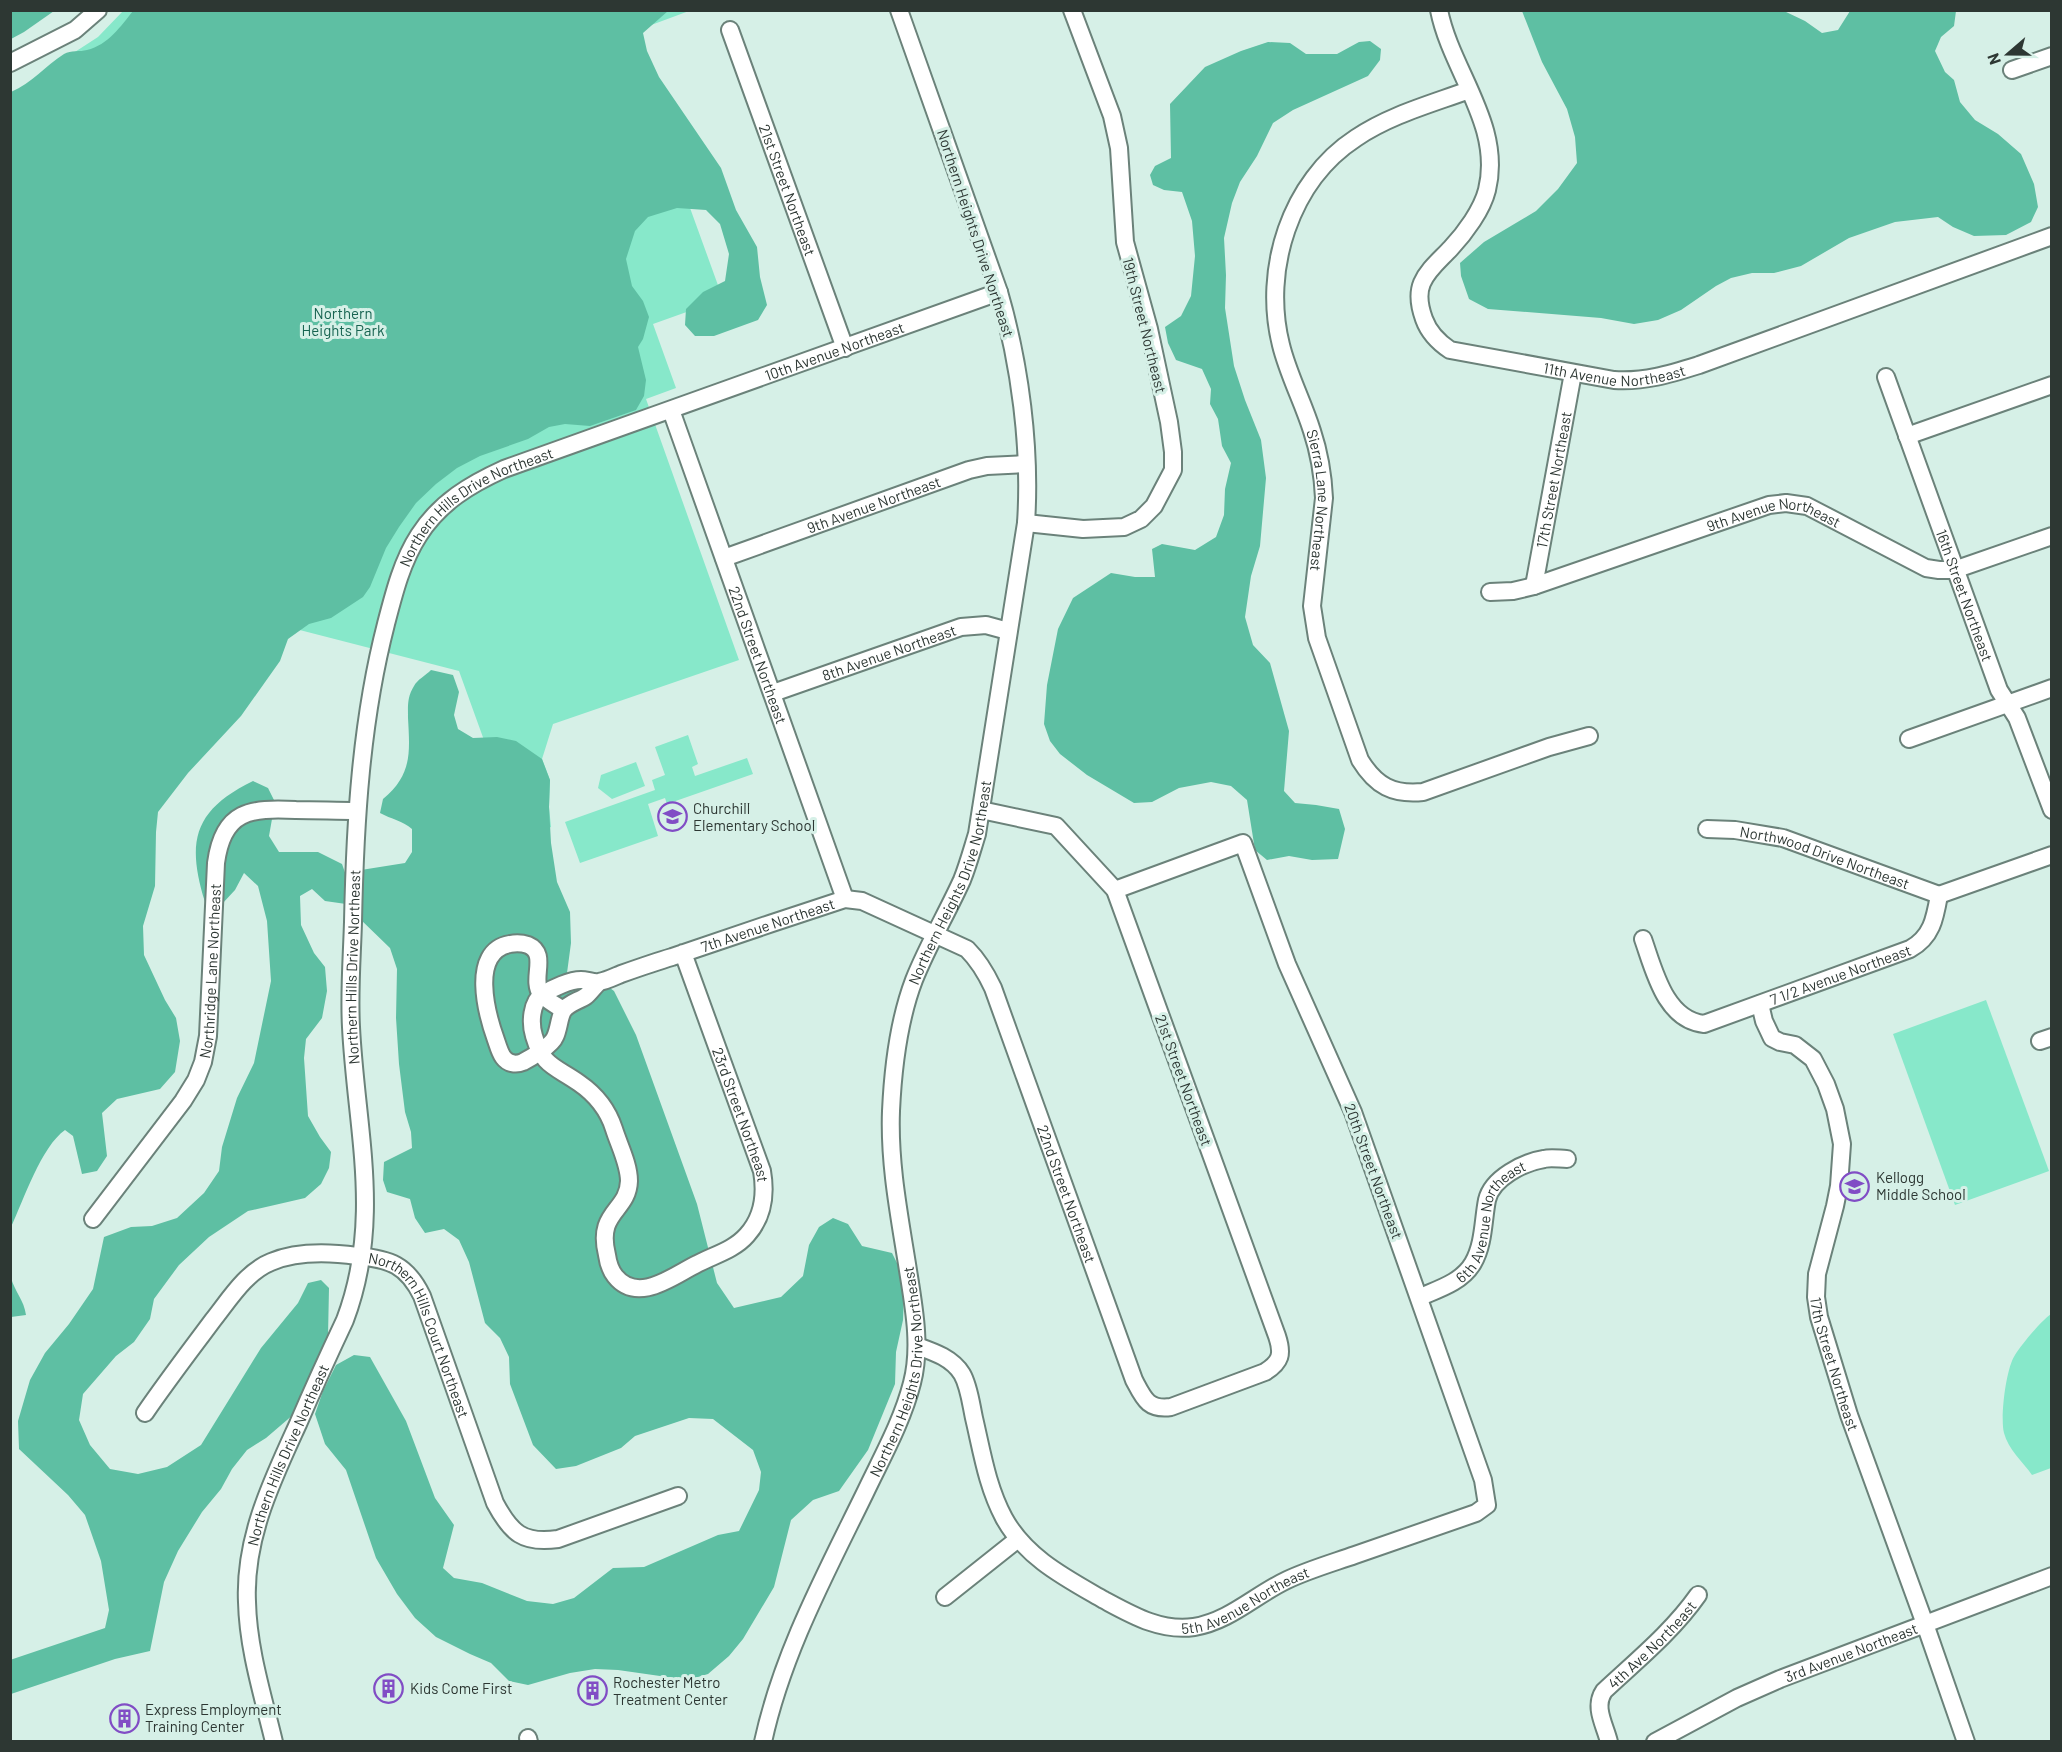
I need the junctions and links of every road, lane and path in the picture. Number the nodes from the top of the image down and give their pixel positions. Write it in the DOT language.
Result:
graph roads {
  1 [pos="98,10"];
  2 [pos="899,10"];
  3 [pos="1072,10"];
  4 [pos="1439,10"];
  5 [pos="730,30"];
  6 [pos="2052,56"];
  7 [pos="10,63"];
  8 [pos="2012,70"];
  9 [pos="1469,90"];
  10 [pos="2052,236"];
  11 [pos="999,292"];
  12 [pos="845,348"];
  13 [pos="1573,373"];
  14 [pos="1886,377"];
  15 [pos="2052,385"];
  16 [pos="671,410"];
  17 [pos="1907,436"];
  18 [pos="1026,464"];
  19 [pos="1026,523"];
  20 [pos="2052,536"];
  21 [pos="724,558"];
  22 [pos="1954,570"];
  23 [pos="1534,586"];
  24 [pos="1490,592"];
  25 [pos="1008,631"];
  26 [pos="2052,688"];
  27 [pos="773,693"];
  28 [pos="2007,703"];
  29 [pos="1589,736"];
  30 [pos="1909,739"];
  31 [pos="981,810"];
  32 [pos="2052,810"];
  33 [pos="357,811"];
  34 [pos="1707,829"];
  35 [pos="2052,855"];
  36 [pos="1115,890"];
  37 [pos="1939,895"];
  38 [pos="845,900"];
  39 [pos="935,933"];
  40 [pos="1643,939"];
  41 [pos="683,953"];
  42 [pos="598,982"];
  43 [pos="541,995"];
  44 [pos="1760,1004"];
  45 [pos="563,1010"];
  46 [pos="540,1051"];
  47 [pos="1567,1159"];
  48 [pos="93,1219"];
  49 [pos="363,1256"];
  50 [pos="1420,1297"];
  51 [pos="917,1346"];
  52 [pos="1218,1390"];
  53 [pos="145,1413"];
  54 [pos="678,1496"];
  55 [pos="1487,1505"];
  56 [pos="1018,1539"];
  57 [pos="2052,1576"];
  58 [pos="1698,1595"];
  59 [pos="945,1597"];
  60 [pos="1925,1624"];
  61 [pos="274,1742"];
  62 [pos="763,1742"];
  63 [pos="1609,1742"];
  64 [pos="1655,1742"];
  65 [pos="1966,1742"];
  1 -- 7 [label="street"];
  2 -- 11 [label="street, Northern Heights Drive Northeast"];
  3 -- 19 [label="street, 19th Street Northeast"];
  4 -- 9 [label="street, 11th Avenue Northeast"];
  5 -- 12 [label="street, 21st Street Northeast"];
  6 -- 8 [label="street"];
  9 -- 13 [label="street, 11th Avenue Northeast"];
  9 -- 29 [label="street, Sierra Lane Northeast"];
  10 -- 13 [label="street, 11th Avenue Northeast"];
  11 -- 12 [label="street, 10th Avenue Northeast"];
  11 -- 18 [label="street, Northern Heights Drive Northeast"];
  12 -- 16 [label="street, 10th Avenue Northeast"];
  13 -- 23 [label="street, 17th Street Northeast"];
  14 -- 17 [label="street, 16th Street Northeast"];
  15 -- 17 [label="street"];
  16 -- 21 [label="street, 22nd Street Northeast"];
  16 -- 33 [label="street, Northern Hills Drive Northeast"];
  17 -- 22 [label="street, 16th Street Northeast"];
  18 -- 19 [label="street, Northern Heights Drive Northeast"];
  18 -- 21 [label="street, 9th Avenue Northeast"];
  19 -- 25 [label="street, Northern Heights Drive Northeast"];
  20 -- 22 [label="street, 9th Avenue Northeast"];
  21 -- 27 [label="street, 22nd Street Northeast"];
  22 -- 23 [label="street, 9th Avenue Northeast"];
  22 -- 28 [label="street, 16th Street Northeast"];
  23 -- 24 [label="street, 9th Avenue Northeast"];
  25 -- 27 [label="street, 8th Avenue Northeast"];
  25 -- 31 [label="street, Northern Heights Drive Northeast"];
  26 -- 28 [label="street"];
  27 -- 38 [label="street, 22nd Street Northeast"];
  28 -- 30 [label="street"];
  28 -- 32 [label="street, 16th Street Northeast"];
  31 -- 36 [label="street, 21st Street Northeast"];
  31 -- 39 [label="street, Northern Heights Drive Northeast"];
  33 -- 48 [label="street, Northridge Lane Northeast"];
  33 -- 49 [label="street, Northern Hills Drive Northeast"];
  34 -- 37 [label="street, Northwood Drive Northeast"];
  35 -- 37 [label="street"];
  36 -- 50 [label="street, 20th Street Northeast"];
  36 -- 52 [label="street, 21st Street Northeast"];
  37 -- 44 [label="street, 7 1/2 Avenue Northeast"];
  38 -- 39 [label="street, 7th Avenue Northeast"];
  38 -- 41 [label="street, 7th Avenue Northeast"];
  39 -- 51 [label="street, Northern Heights Drive Northeast"];
  39 -- 52 [label="street, 22nd Street Northeast"];
  40 -- 44 [label="street, 7 1/2 Avenue Northeast"];
  41 -- 42 [label="street, 7th Avenue Northeast"];
  41 -- 46 [label="street, 23rd Street Northeast"];
  42 -- 43 [label="street"];
  42 -- 45 [label="street"];
  43 -- 45 [label="street"];
  43 -- 46 [label="street"];
  43 -- 46 [label="street"];
  44 -- 60 [label="street, 17th Street Northeast"];
  45 -- 46 [label="street"];
  47 -- 50 [label="street, 6th Avenue Northeast"];
  49 -- 53 [label="street, Northern Hills Court Northeast"];
  49 -- 54 [label="street, Northern Hills Court Northeast"];
  49 -- 61 [label="street, Northern Hills Drive Northeast"];
  50 -- 55 [label="street, 20th Street Northeast"];
  51 -- 56 [label="street, 5th Avenue Northeast"];
  51 -- 62 [label="street, Northern Heights Drive Northeast"];
  55 -- 56 [label="street, 5th Avenue Northeast"];
  56 -- 59 [label="street"];
  57 -- 60 [label="street, 3rd Avenue Northeast"];
  58 -- 63 [label="street, 4th Ave Northeast"];
  60 -- 64 [label="street, 3rd Avenue Northeast"];
  60 -- 65 [label="street, 17th Street Northeast"];
}
